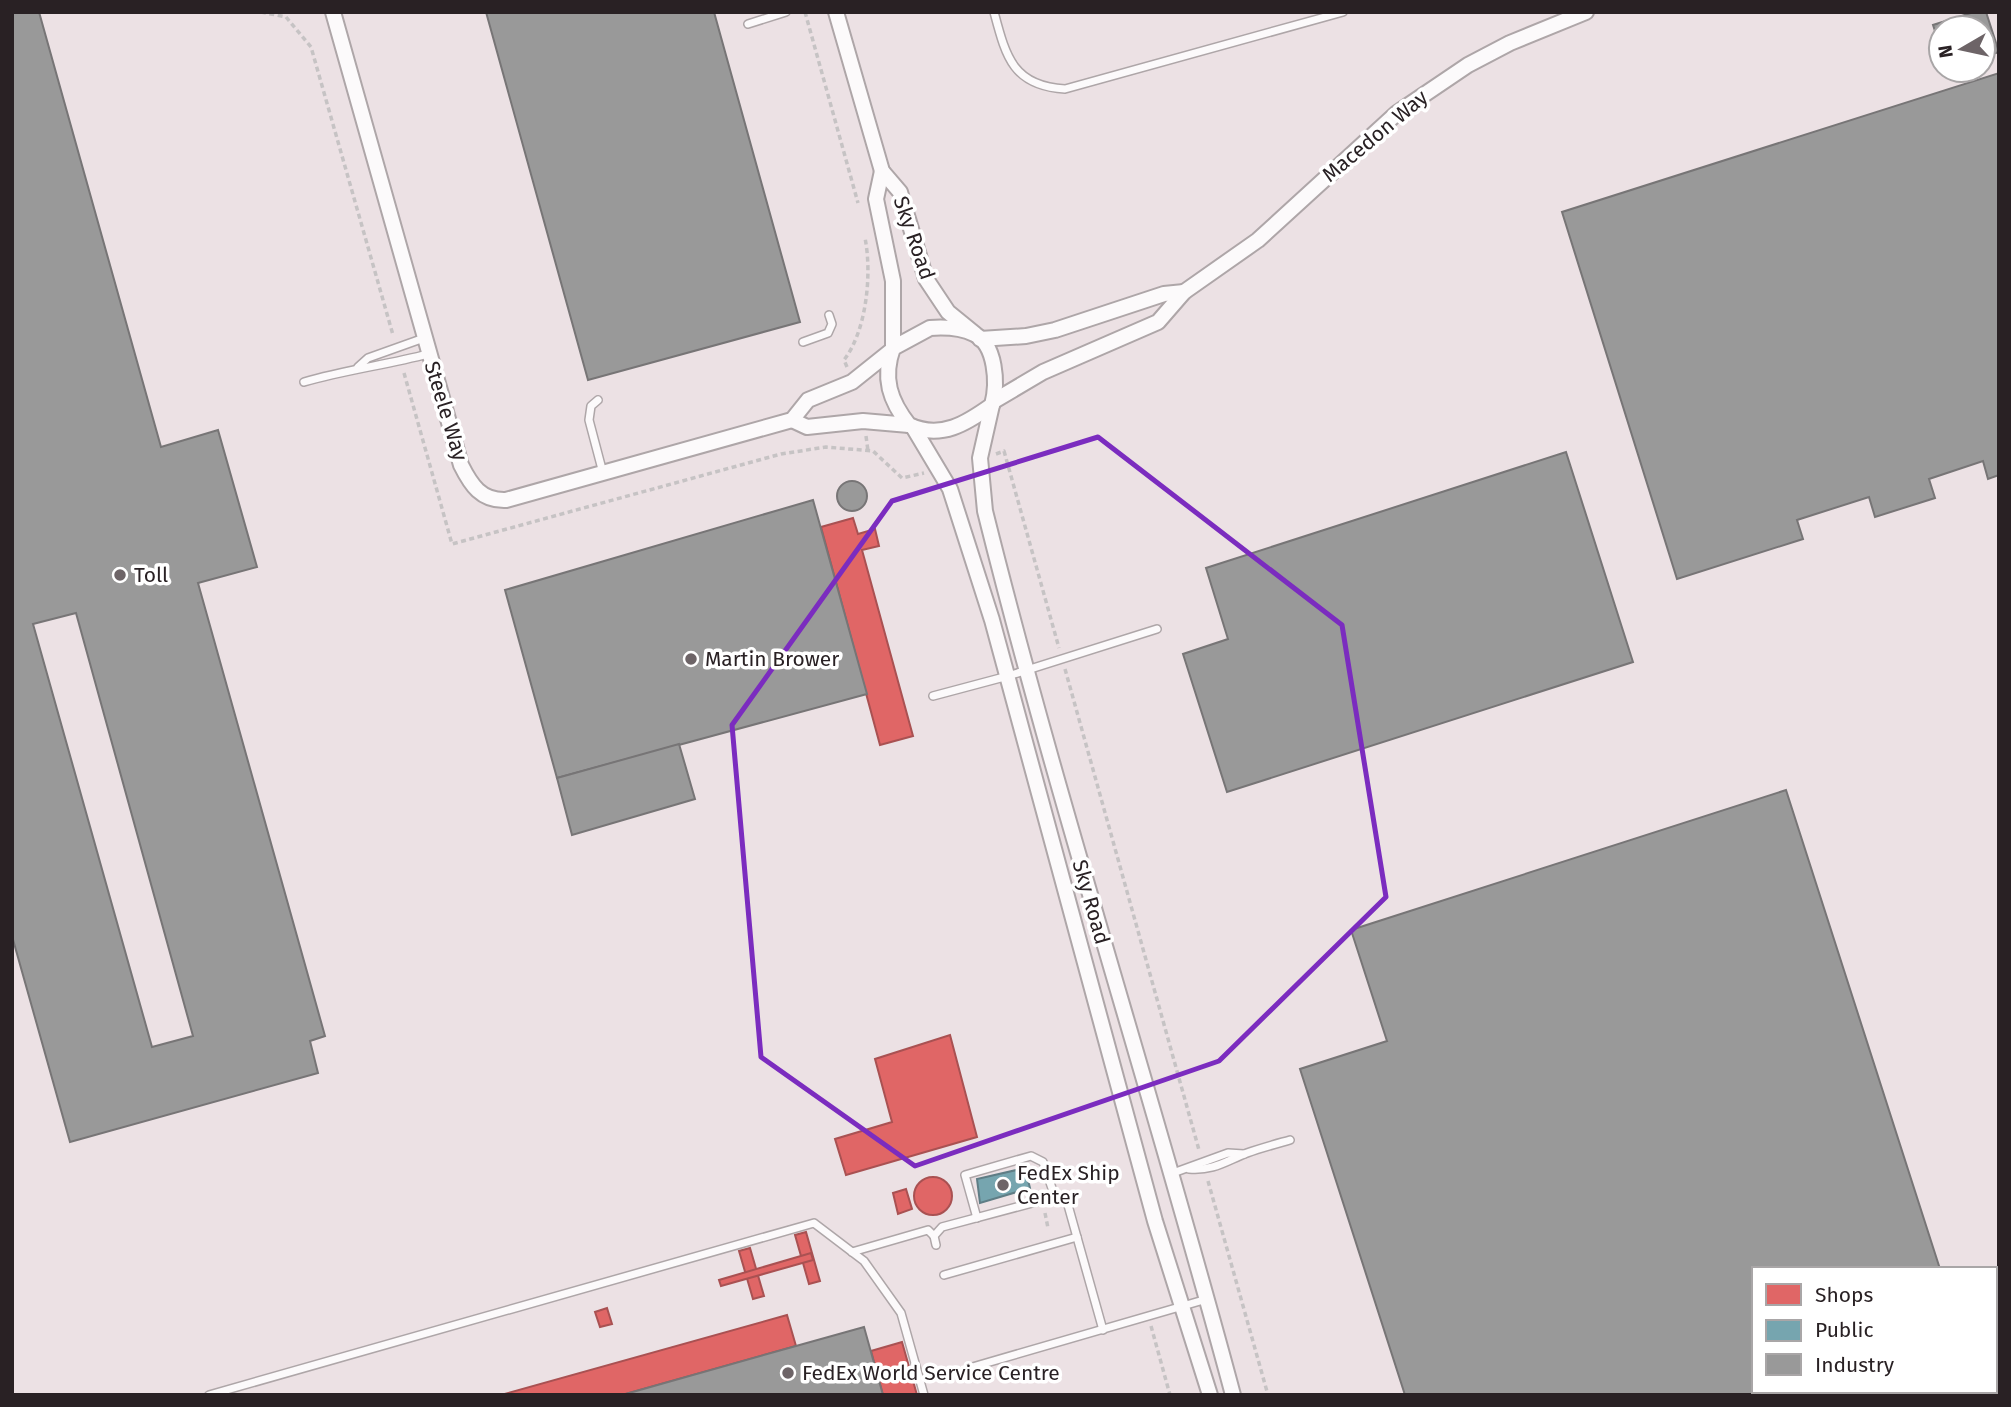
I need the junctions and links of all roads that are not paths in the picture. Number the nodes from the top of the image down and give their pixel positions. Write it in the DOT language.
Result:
graph roads {
  1 [pos="333,12"];
  2 [pos="786,12"];
  3 [pos="836,12"];
  4 [pos="994,12"];
  5 [pos="1343,12"];
  6 [pos="1586,12"];
  7 [pos="748,24"];
  8 [pos="881,171"];
  9 [pos="1184,292"];
  10 [pos="829,315"];
  11 [pos="978,336"];
  12 [pos="424,338"];
  13 [pos="803,342"];
  14 [pos="892,349"];
  15 [pos="428,354"];
  16 [pos="358,367"];
  17 [pos="303,382"];
  18 [pos="598,400"];
  19 [pos="993,403"];
  20 [pos="792,420"];
  21 [pos="911,426"];
  22 [pos="603,472"];
  23 [pos="1157,629"];
  24 [pos="1028,670"];
  25 [pos="1008,676"];
  26 [pos="933,696"];
  27 [pos="1290,1140"];
  28 [pos="1244,1154"];
  29 [pos="1189,1169"];
  30 [pos="1173,1173"];
  31 [pos="1055,1197"];
  32 [pos="977,1218"];
  33 [pos="934,1236"];
  34 [pos="1077,1237"];
  35 [pos="936,1245"];
  36 [pos="852,1252"];
  37 [pos="944,1275"];
  38 [pos="1208,1299"];
  39 [pos="1182,1307"];
  40 [pos="1103,1330"];
  41 [pos="969,1368"];
  42 [pos="209,1395"];
  43 [pos="924,1395"];
  44 [pos="1210,1395"];
  45 [pos="1233,1395"];
  1 -- 12 [label="street, Steele Way"];
  2 -- 7 [label="lane"];
  3 -- 8 [label="street, Sky Road"];
  4 -- 5 [label="lane"];
  6 -- 9 [label="street, Macedon Way"];
  8 -- 11 [label="street, Sky Road"];
  8 -- 14 [label="street, Sky Road"];
  9 -- 11 [label="street, Macedon Way"];
  9 -- 19 [label="street, Macedon Way"];
  10 -- 13 [label="lane"];
  11 -- 14 [label="street"];
  11 -- 19 [label="street"];
  12 -- 15 [label="street, Steele Way"];
  12 -- 16 [label="lane"];
  14 -- 20 [label="street, Steele Way"];
  14 -- 21 [label="street"];
  15 -- 16 [label="lane"];
  15 -- 22 [label="street, Steele Way"];
  16 -- 17 [label="lane"];
  18 -- 22 [label="lane"];
  19 -- 21 [label="street"];
  19 -- 24 [label="street, Sky Road"];
  20 -- 21 [label="street, Steele Way"];
  20 -- 22 [label="street, Steele Way"];
  21 -- 25 [label="street, Sky Road"];
  23 -- 24 [label="lane"];
  24 -- 25 [label="lane"];
  24 -- 30 [label="street, Sky Road"];
  25 -- 26 [label="lane"];
  25 -- 39 [label="street, Sky Road"];
  27 -- 28 [label="lane"];
  28 -- 29 [label="lane"];
  28 -- 29 [label="lane"];
  29 -- 30 [label="lane"];
  30 -- 38 [label="street, Sky Road"];
  31 -- 32 [label="lane"];
  31 -- 32 [label="lane"];
  31 -- 34 [label="lane"];
  32 -- 33 [label="lane"];
  33 -- 35 [label="lane"];
  33 -- 36 [label="lane"];
  34 -- 37 [label="lane"];
  34 -- 40 [label="lane"];
  36 -- 42 [label="lane"];
  36 -- 43 [label="lane"];
  38 -- 39 [label="lane"];
  38 -- 45 [label="street, Sky Road"];
  39 -- 40 [label="lane"];
  39 -- 44 [label="street, Sky Road"];
  40 -- 41 [label="lane"];
}
